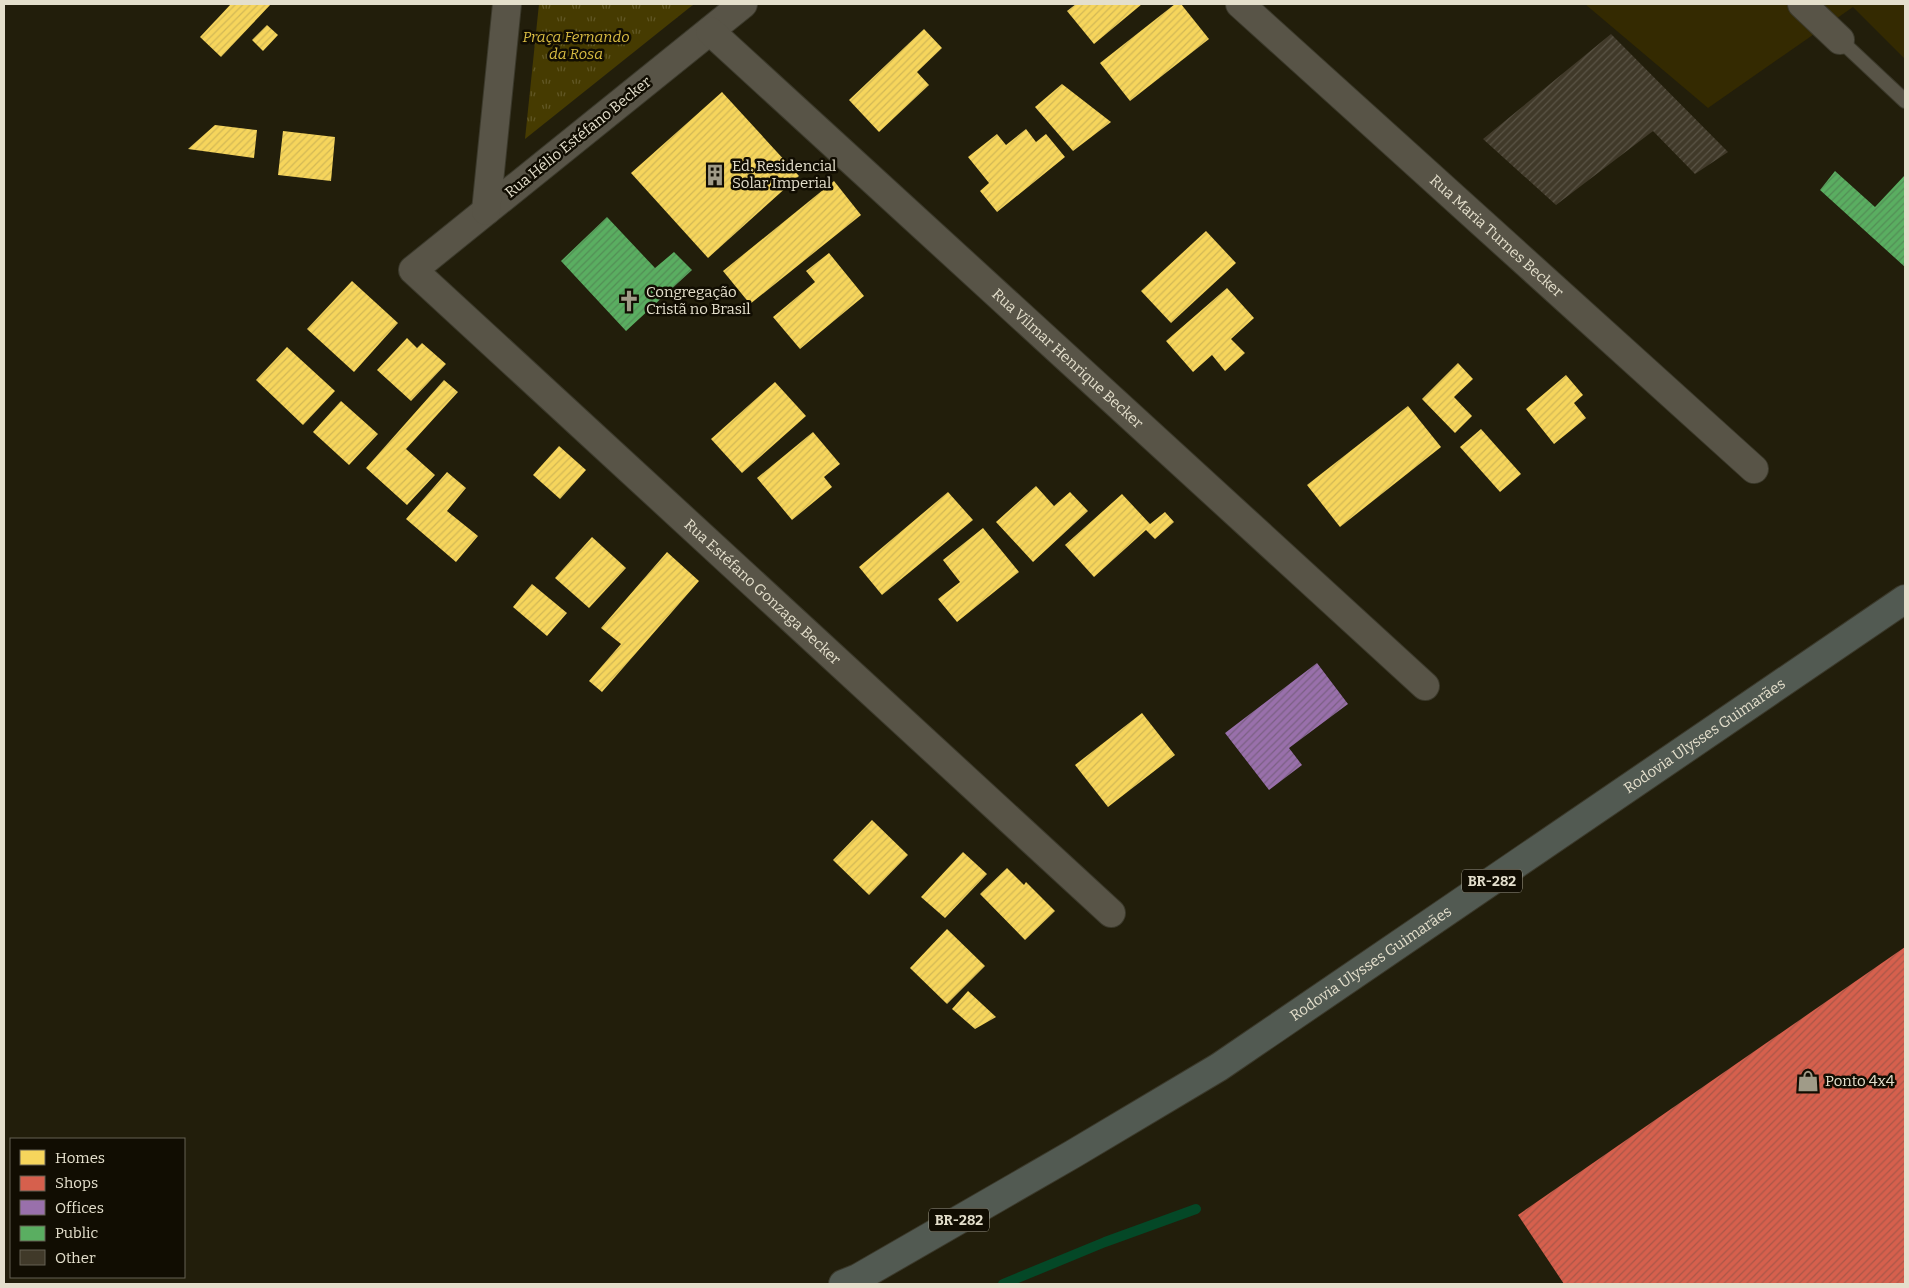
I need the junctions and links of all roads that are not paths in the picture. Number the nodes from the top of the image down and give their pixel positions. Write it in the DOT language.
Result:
graph roads {
  1 [pos="507,4"];
  2 [pos="743,4"];
  3 [pos="1240,4"];
  4 [pos="1802,4"];
  5 [pos="710,30"];
  6 [pos="1840,40"];
  7 [pos="1905,101"];
  8 [pos="486,211"];
  9 [pos="413,270"];
  10 [pos="1754,469"];
  11 [pos="1905,599"];
  12 [pos="1425,686"];
  13 [pos="1111,913"];
  14 [pos="854,1282"];
  1 -- 8 [label="street"];
  2 -- 5 [label="street, Rua Hélio Estéfano Becker"];
  3 -- 10 [label="street, Rua Maria Turnes Becker"];
  4 -- 6 [label="street"];
  5 -- 8 [label="street, Rua Hélio Estéfano Becker"];
  5 -- 12 [label="street, Rua Vilmar Henrique Becker"];
  6 -- 7 [label="lane"];
  8 -- 9 [label="street, Rua Hélio Estéfano Becker"];
  9 -- 13 [label="street, Rua Estéfano Gonzaga Becker"];
  11 -- 14 [label="highway, Rodovia Ulysses Guimarães / BR-282"];
}
